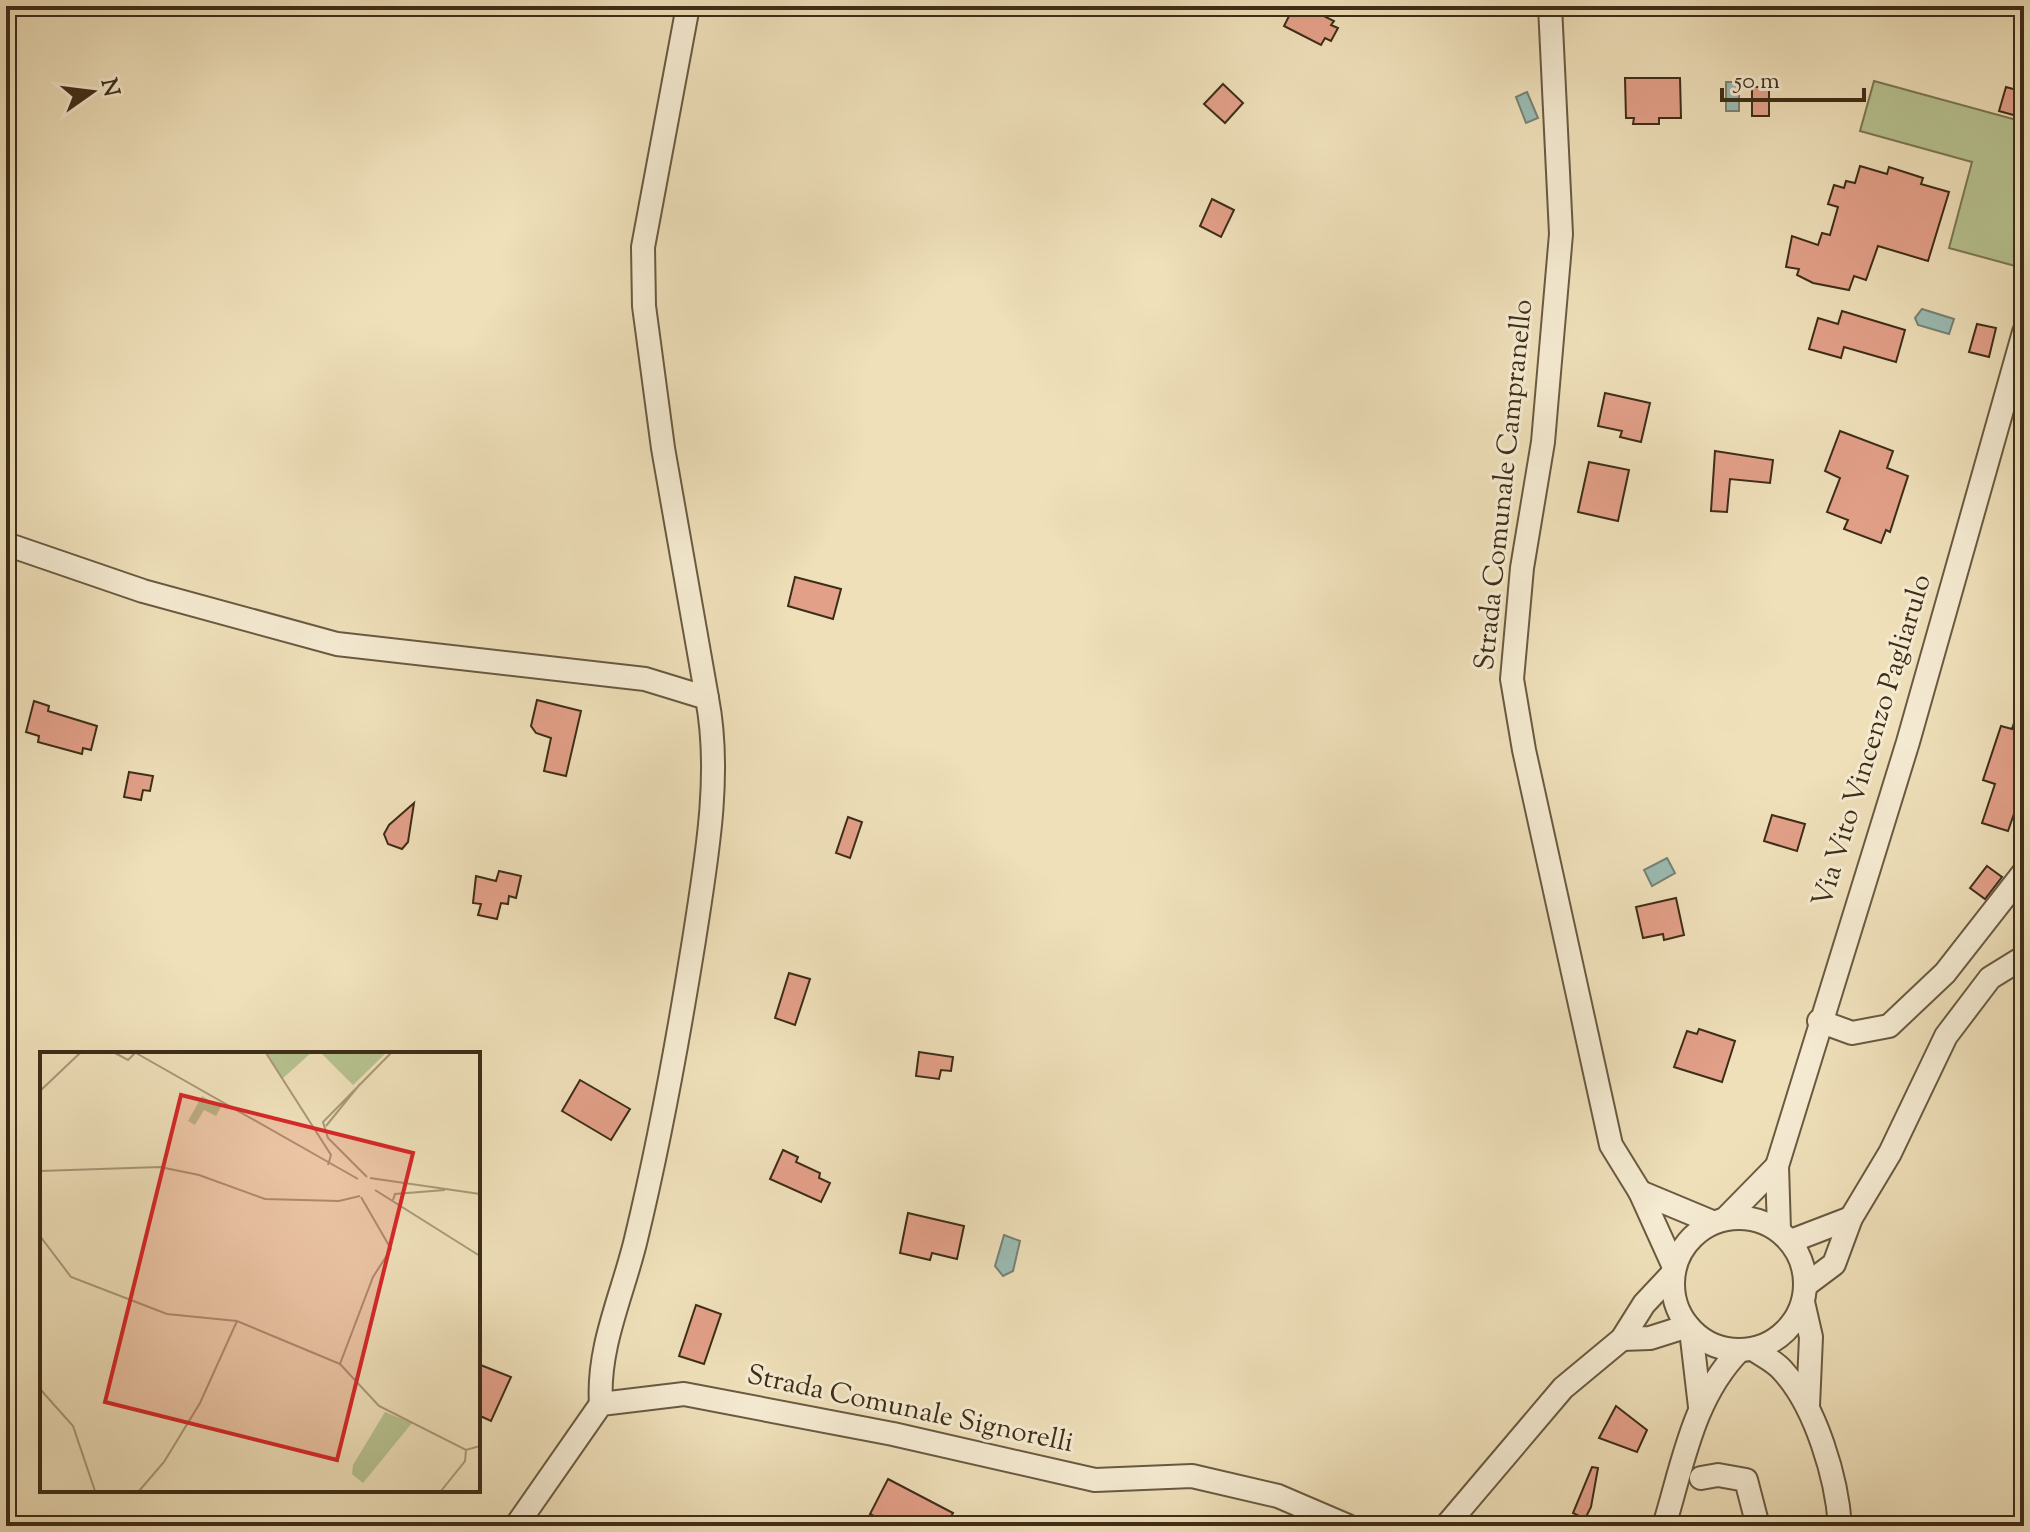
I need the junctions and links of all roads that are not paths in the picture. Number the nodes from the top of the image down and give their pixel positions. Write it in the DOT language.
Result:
graph roads {
  1 [pos="688,6"];
  2 [pos="1550,6"];
  3 [pos="2024,332"];
  4 [pos="6,544"];
  5 [pos="707,698"];
  6 [pos="2024,872"];
  7 [pos="2024,957"];
  8 [pos="1819,1021"];
  9 [pos="1777,1166"];
  10 [pos="1640,1192"];
  11 [pos="1851,1218"];
  12 [pos="1719,1220"];
  13 [pos="1785,1236"];
  14 [pos="1674,1270"];
  15 [pos="1805,1294"];
  16 [pos="1690,1328"];
  17 [pos="1622,1339"];
  18 [pos="1746,1350"];
  19 [pos="601,1404"];
  20 [pos="1808,1406"];
  21 [pos="1700,1407"];
  22 [pos="1701,1478"];
  23 [pos="516,1526"];
  24 [pos="1348,1526"];
  25 [pos="1446,1526"];
  26 [pos="1664,1526"];
  27 [pos="1758,1526"];
  28 [pos="1840,1526"];
  1 -- 5 [label="street"];
  2 -- 10 [label="street, Strada Comunale Campranello"];
  3 -- 8 [label="street, Via Vito Vincenzo Pagliarulo"];
  4 -- 5 [label="street"];
  5 -- 19 [label="street"];
  6 -- 8 [label="street"];
  7 -- 11 [label="street"];
  8 -- 9 [label="street, Via Vito Vincenzo Pagliarulo"];
  9 -- 12 [label="street, Via Vito Vincenzo Pagliarulo"];
  9 -- 13 [label="street, Via Vito Vincenzo Pagliarulo"];
  10 -- 12 [label="street"];
  10 -- 14 [label="street, Strada Comunale Campranello"];
  11 -- 13 [label="street"];
  11 -- 15 [label="street"];
  12 -- 13 [label="street"];
  12 -- 14 [label="street"];
  13 -- 15 [label="street"];
  14 -- 16 [label="street"];
  14 -- 17 [label="street"];
  15 -- 18 [label="street"];
  15 -- 20 [label="street"];
  16 -- 17 [label="street"];
  16 -- 18 [label="street"];
  16 -- 21 [label="street"];
  17 -- 25 [label="street"];
  18 -- 20 [label="street"];
  18 -- 21 [label="street"];
  19 -- 23 [label="street"];
  19 -- 24 [label="street, Strada Comunale Signorelli"];
  20 -- 28 [label="street"];
  21 -- 26 [label="street"];
  22 -- 27 [label="street"];
}
